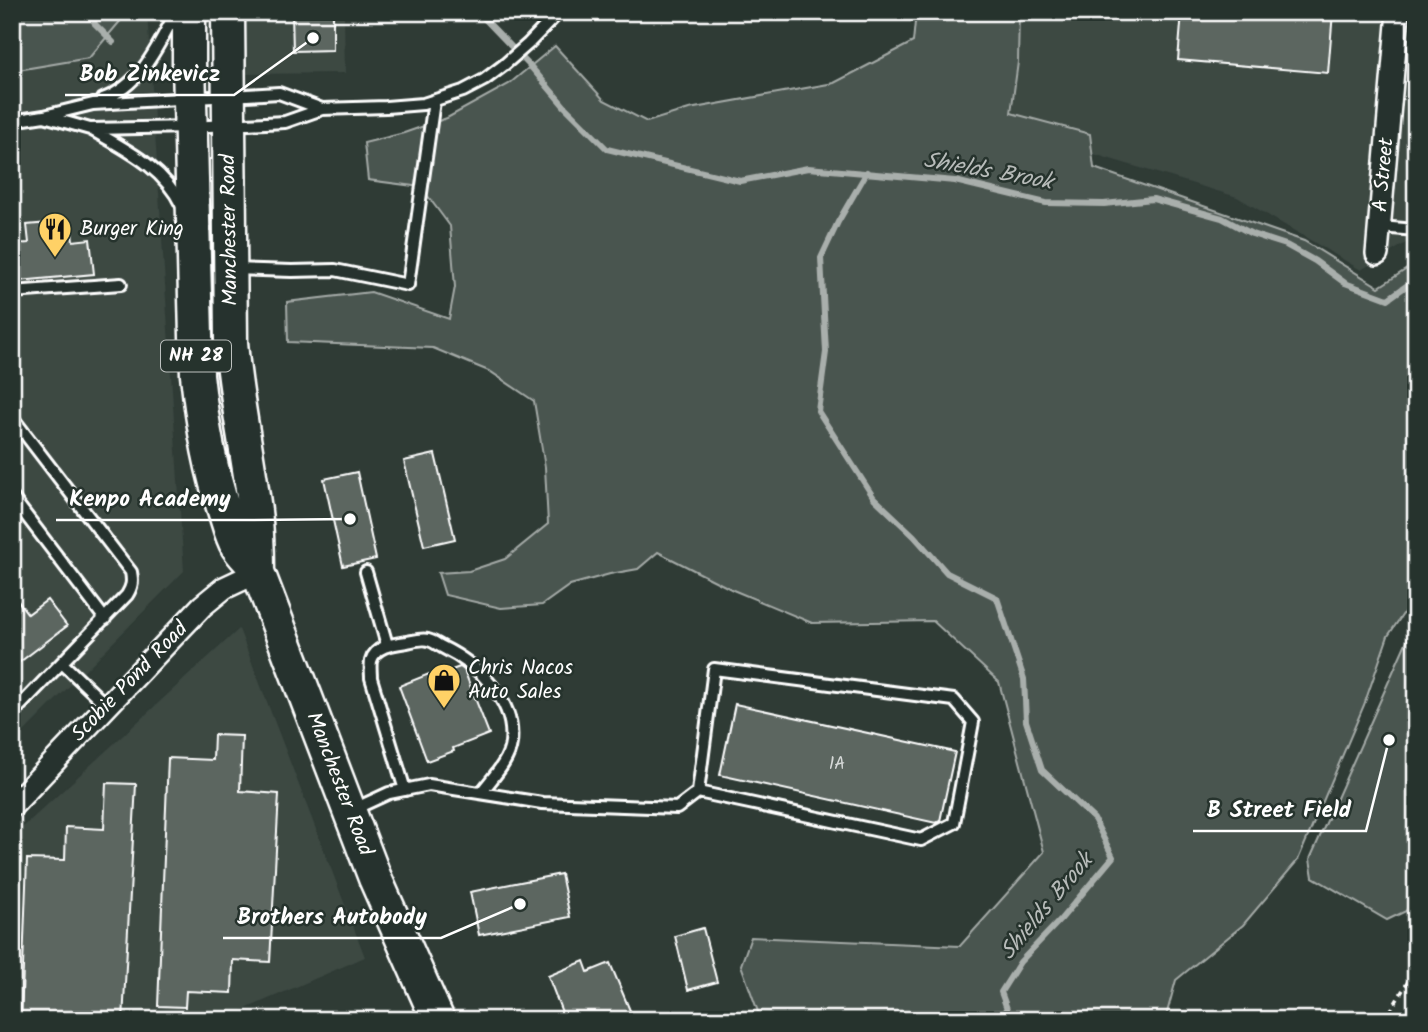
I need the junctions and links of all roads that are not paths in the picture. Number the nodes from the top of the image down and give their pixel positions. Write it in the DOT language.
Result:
graph roads {
  1 [pos="176,12"];
  2 [pos="189,12"];
  3 [pos="228,12"];
  4 [pos="559,12"];
  5 [pos="1398,12"];
  6 [pos="433,101"];
  7 [pos="93,104"];
  8 [pos="322,109"];
  9 [pos="229,111"];
  10 [pos="190,113"];
  11 [pos="44,116"];
  12 [pos="12,121"];
  13 [pos="90,129"];
  14 [pos="1380,227"];
  15 [pos="1416,230"];
  16 [pos="193,241"];
  17 [pos="1377,254"];
  18 [pos="231,269"];
  19 [pos="121,284"];
  20 [pos="12,292"];
  21 [pos="12,417"];
  22 [pos="12,497"];
  23 [pos="258,572"];
  24 [pos="366,572"];
  25 [pos="105,619"];
  26 [pos="387,645"];
  27 [pos="62,663"];
  28 [pos="107,706"];
  29 [pos="12,714"];
  30 [pos="405,790"];
  31 [pos="698,792"];
  32 [pos="481,793"];
  33 [pos="12,806"];
  34 [pos="349,811"];
  35 [pos="438,1020"];
  1 -- 7 [label="lane"];
  2 -- 10 [label="main road, Manchester Road / NH 28"];
  3 -- 9 [label="main road, Manchester Road / NH 28"];
  4 -- 6 [label="lane"];
  5 -- 14 [label="street, A Street"];
  6 -- 8 [label="lane"];
  6 -- 18 [label="lane"];
  7 -- 10 [label="lane"];
  7 -- 11 [label="lane"];
  8 -- 9 [label="lane"];
  8 -- 9 [label="lane"];
  9 -- 10 [label="lane"];
  9 -- 10 [label="lane"];
  9 -- 18 [label="main road, Manchester Road / NH 28"];
  10 -- 13 [label="lane"];
  10 -- 16 [label="main road, Manchester Road / NH 28"];
  11 -- 12 [label="lane"];
  11 -- 13 [label="lane"];
  13 -- 16 [label="lane"];
  14 -- 15 [label="lane"];
  14 -- 17 [label="street, A Street"];
  16 -- 23 [label="main road, Manchester Road / NH 28"];
  18 -- 23 [label="main road, Manchester Road / NH 28"];
  19 -- 20 [label="lane"];
  21 -- 25 [label="lane"];
  22 -- 25 [label="lane"];
  23 -- 28 [label="street, Scobie Pond Road"];
  23 -- 34 [label="main road, Manchester Road / NH 28"];
  24 -- 26 [label="lane"];
  25 -- 27 [label="lane"];
  26 -- 30 [label="lane"];
  26 -- 32 [label="lane"];
  27 -- 28 [label="lane"];
  27 -- 29 [label="lane"];
  28 -- 33 [label="street, Scobie Pond Road"];
  30 -- 32 [label="lane"];
  30 -- 34 [label="lane"];
  31 -- 31 [label="lane"];
  31 -- 32 [label="lane"];
  34 -- 35 [label="main road, Manchester Road / NH 28"];
}
